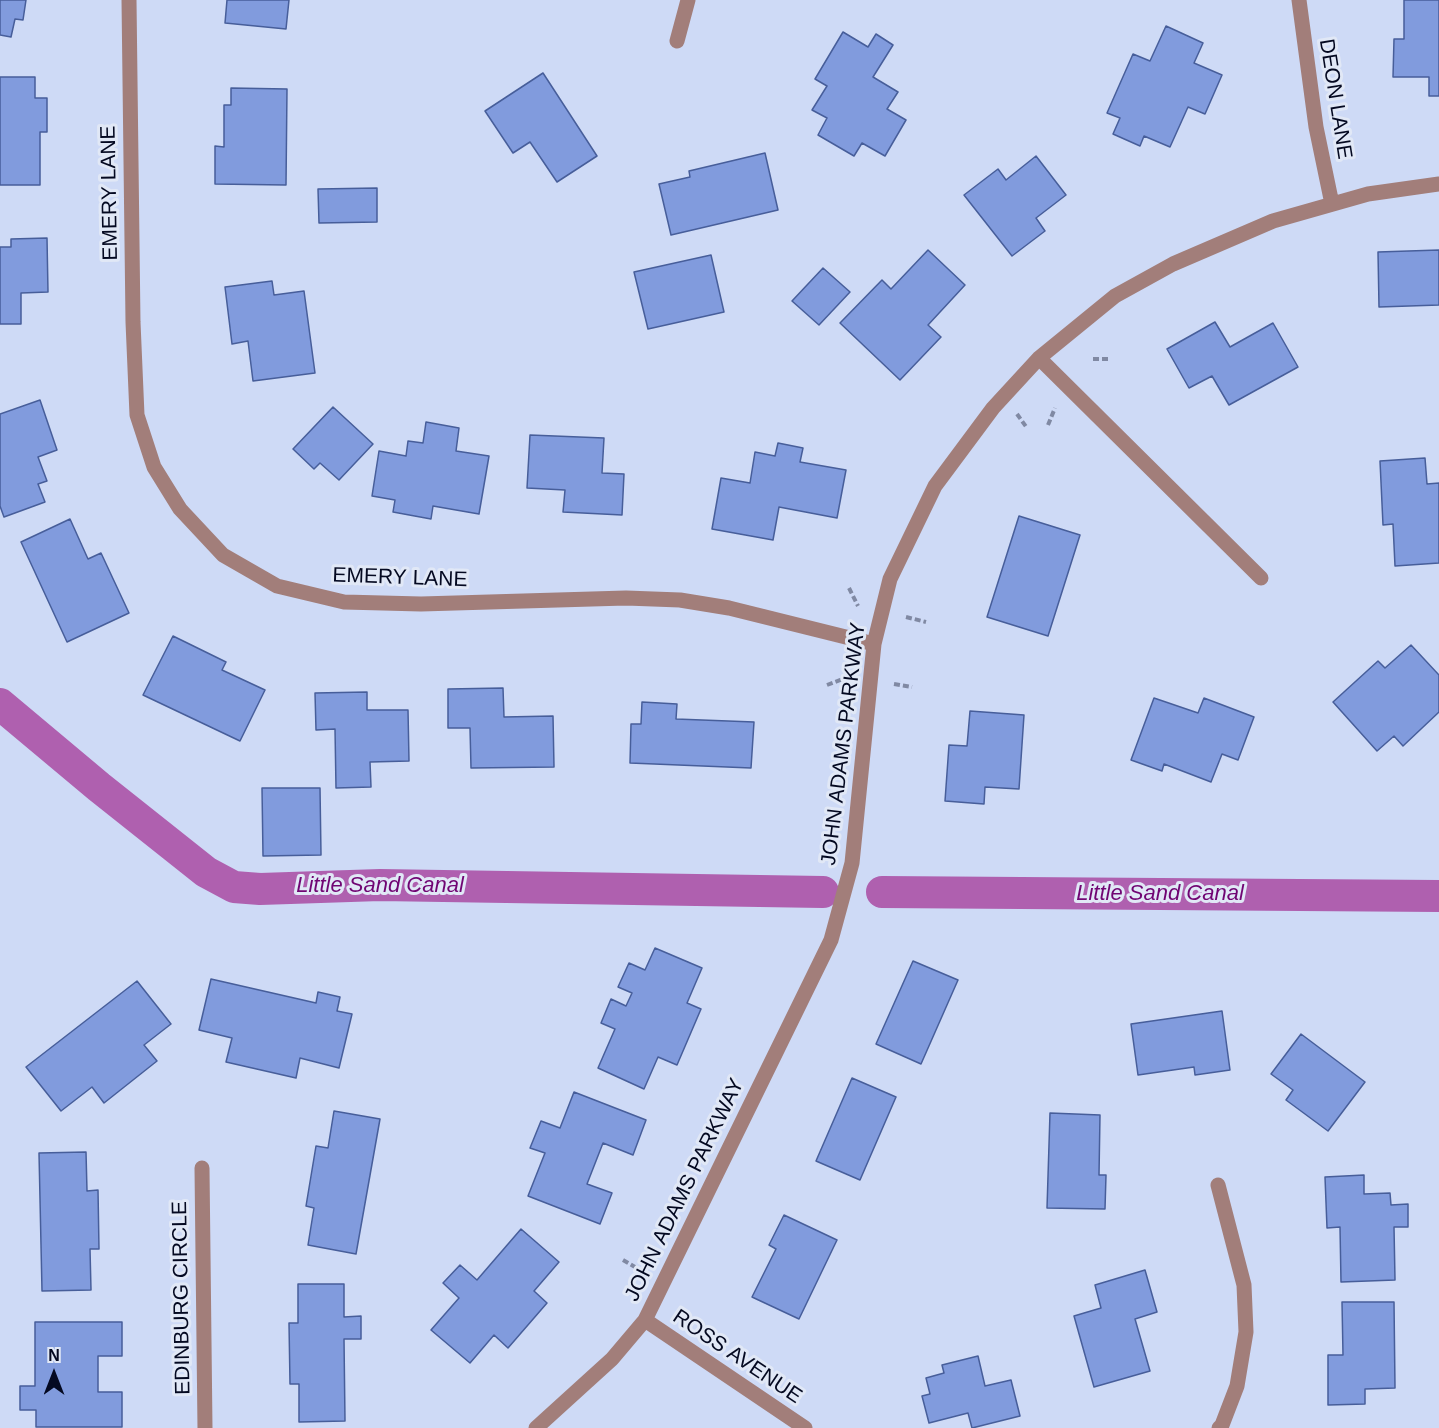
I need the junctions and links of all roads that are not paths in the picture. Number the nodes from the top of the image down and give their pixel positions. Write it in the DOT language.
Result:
graph roads {
  1 [pos="129,0"];
  2 [pos="688,0"];
  3 [pos="1299,0"];
  4 [pos="677,41"];
  5 [pos="1439,184"];
  6 [pos="1332,204"];
  7 [pos="1039,358"];
  8 [pos="1261,578"];
  9 [pos="874,644"];
  10 [pos="202,1168"];
  11 [pos="1218,1185"];
  12 [pos="645,1320"];
  13 [pos="205,1428"];
  14 [pos="536,1428"];
  15 [pos="805,1428"];
  16 [pos="1219,1428"];
  1 -- 9 [label="street, EMERY LANE"];
  2 -- 4 [label="street"];
  3 -- 6 [label="street, DEON LANE"];
  5 -- 6 [label="street, JOHN ADAMS PARKWAY"];
  6 -- 7 [label="street, JOHN ADAMS PARKWAY"];
  7 -- 8 [label="street"];
  7 -- 9 [label="street, JOHN ADAMS PARKWAY"];
  9 -- 12 [label="street, JOHN ADAMS PARKWAY"];
  10 -- 13 [label="street, EDINBURG CIRCLE"];
  11 -- 16 [label="street"];
  12 -- 14 [label="street, JOHN ADAMS PARKWAY"];
  12 -- 15 [label="street, ROSS AVENUE"];
}
